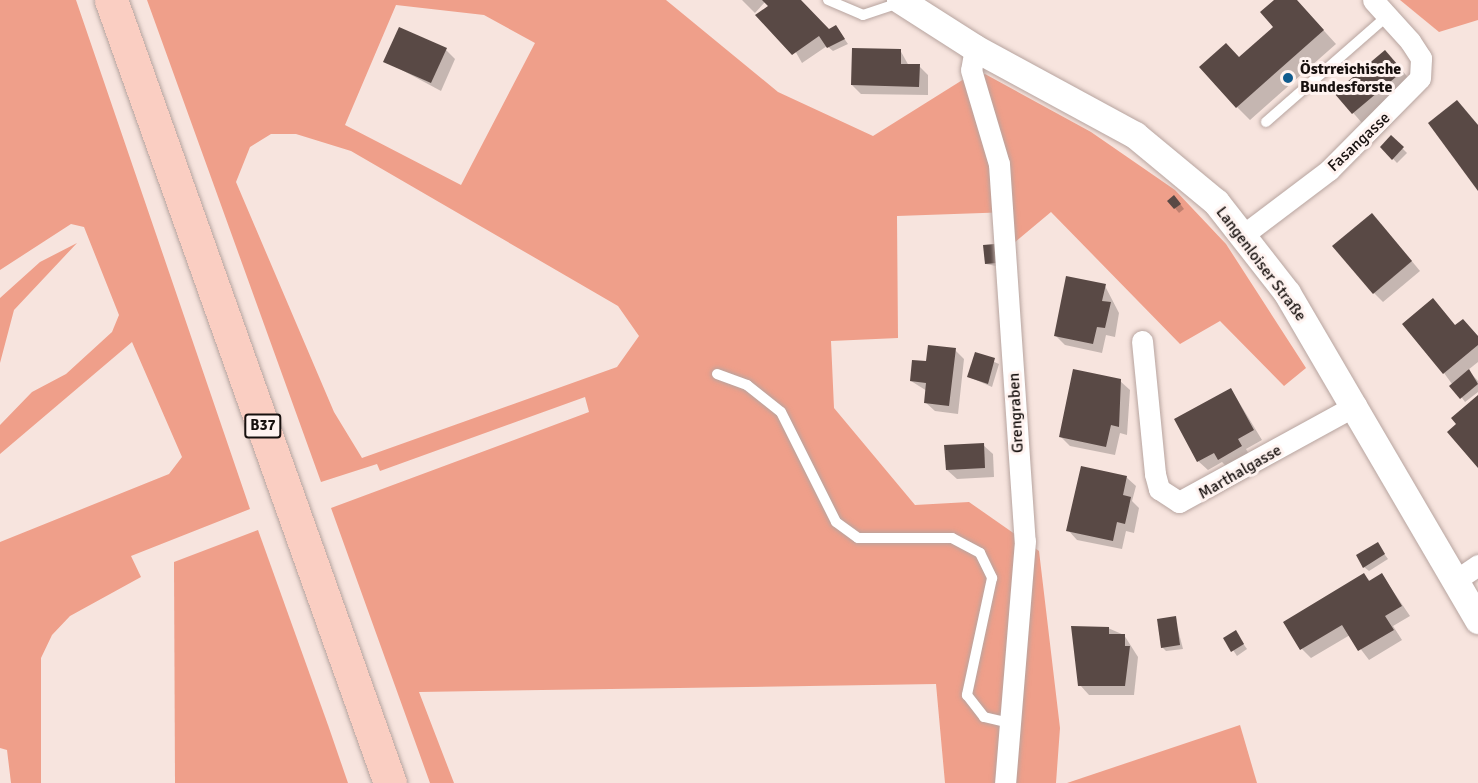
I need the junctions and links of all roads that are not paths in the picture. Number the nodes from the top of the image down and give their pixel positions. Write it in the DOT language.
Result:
graph roads {
  1 [pos="111,0"];
  2 [pos="828,0"];
  3 [pos="1373,0"];
  4 [pos="901,1"];
  5 [pos="1388,16"];
  6 [pos="975,48"];
  7 [pos="1266,122"];
  8 [pos="1243,235"];
  9 [pos="1142,341"];
  10 [pos="717,374"];
  11 [pos="1356,405"];
  12 [pos="1467,573"];
  13 [pos="1478,620"];
  14 [pos="1011,723"];
  15 [pos="390,783"];
  16 [pos="1005,783"];
  1 -- 15 [label="main road, B37"];
  2 -- 4 [label="lane"];
  3 -- 5 [label="street, Fasangasse"];
  4 -- 6 [label="street, Langenloiser Straße"];
  5 -- 7 [label="lane"];
  5 -- 8 [label="street, Fasangasse"];
  6 -- 8 [label="street, Langenloiser Straße"];
  6 -- 14 [label="street, Grengraben"];
  8 -- 11 [label="street, Langenloiser Straße"];
  9 -- 11 [label="street, Marthalgasse"];
  10 -- 14 [label="lane"];
  11 -- 12 [label="street, Langenloiser Straße"];
  12 -- 13 [label="street, Langenloiser Straße"];
  14 -- 16 [label="street, Grengraben"];
}
